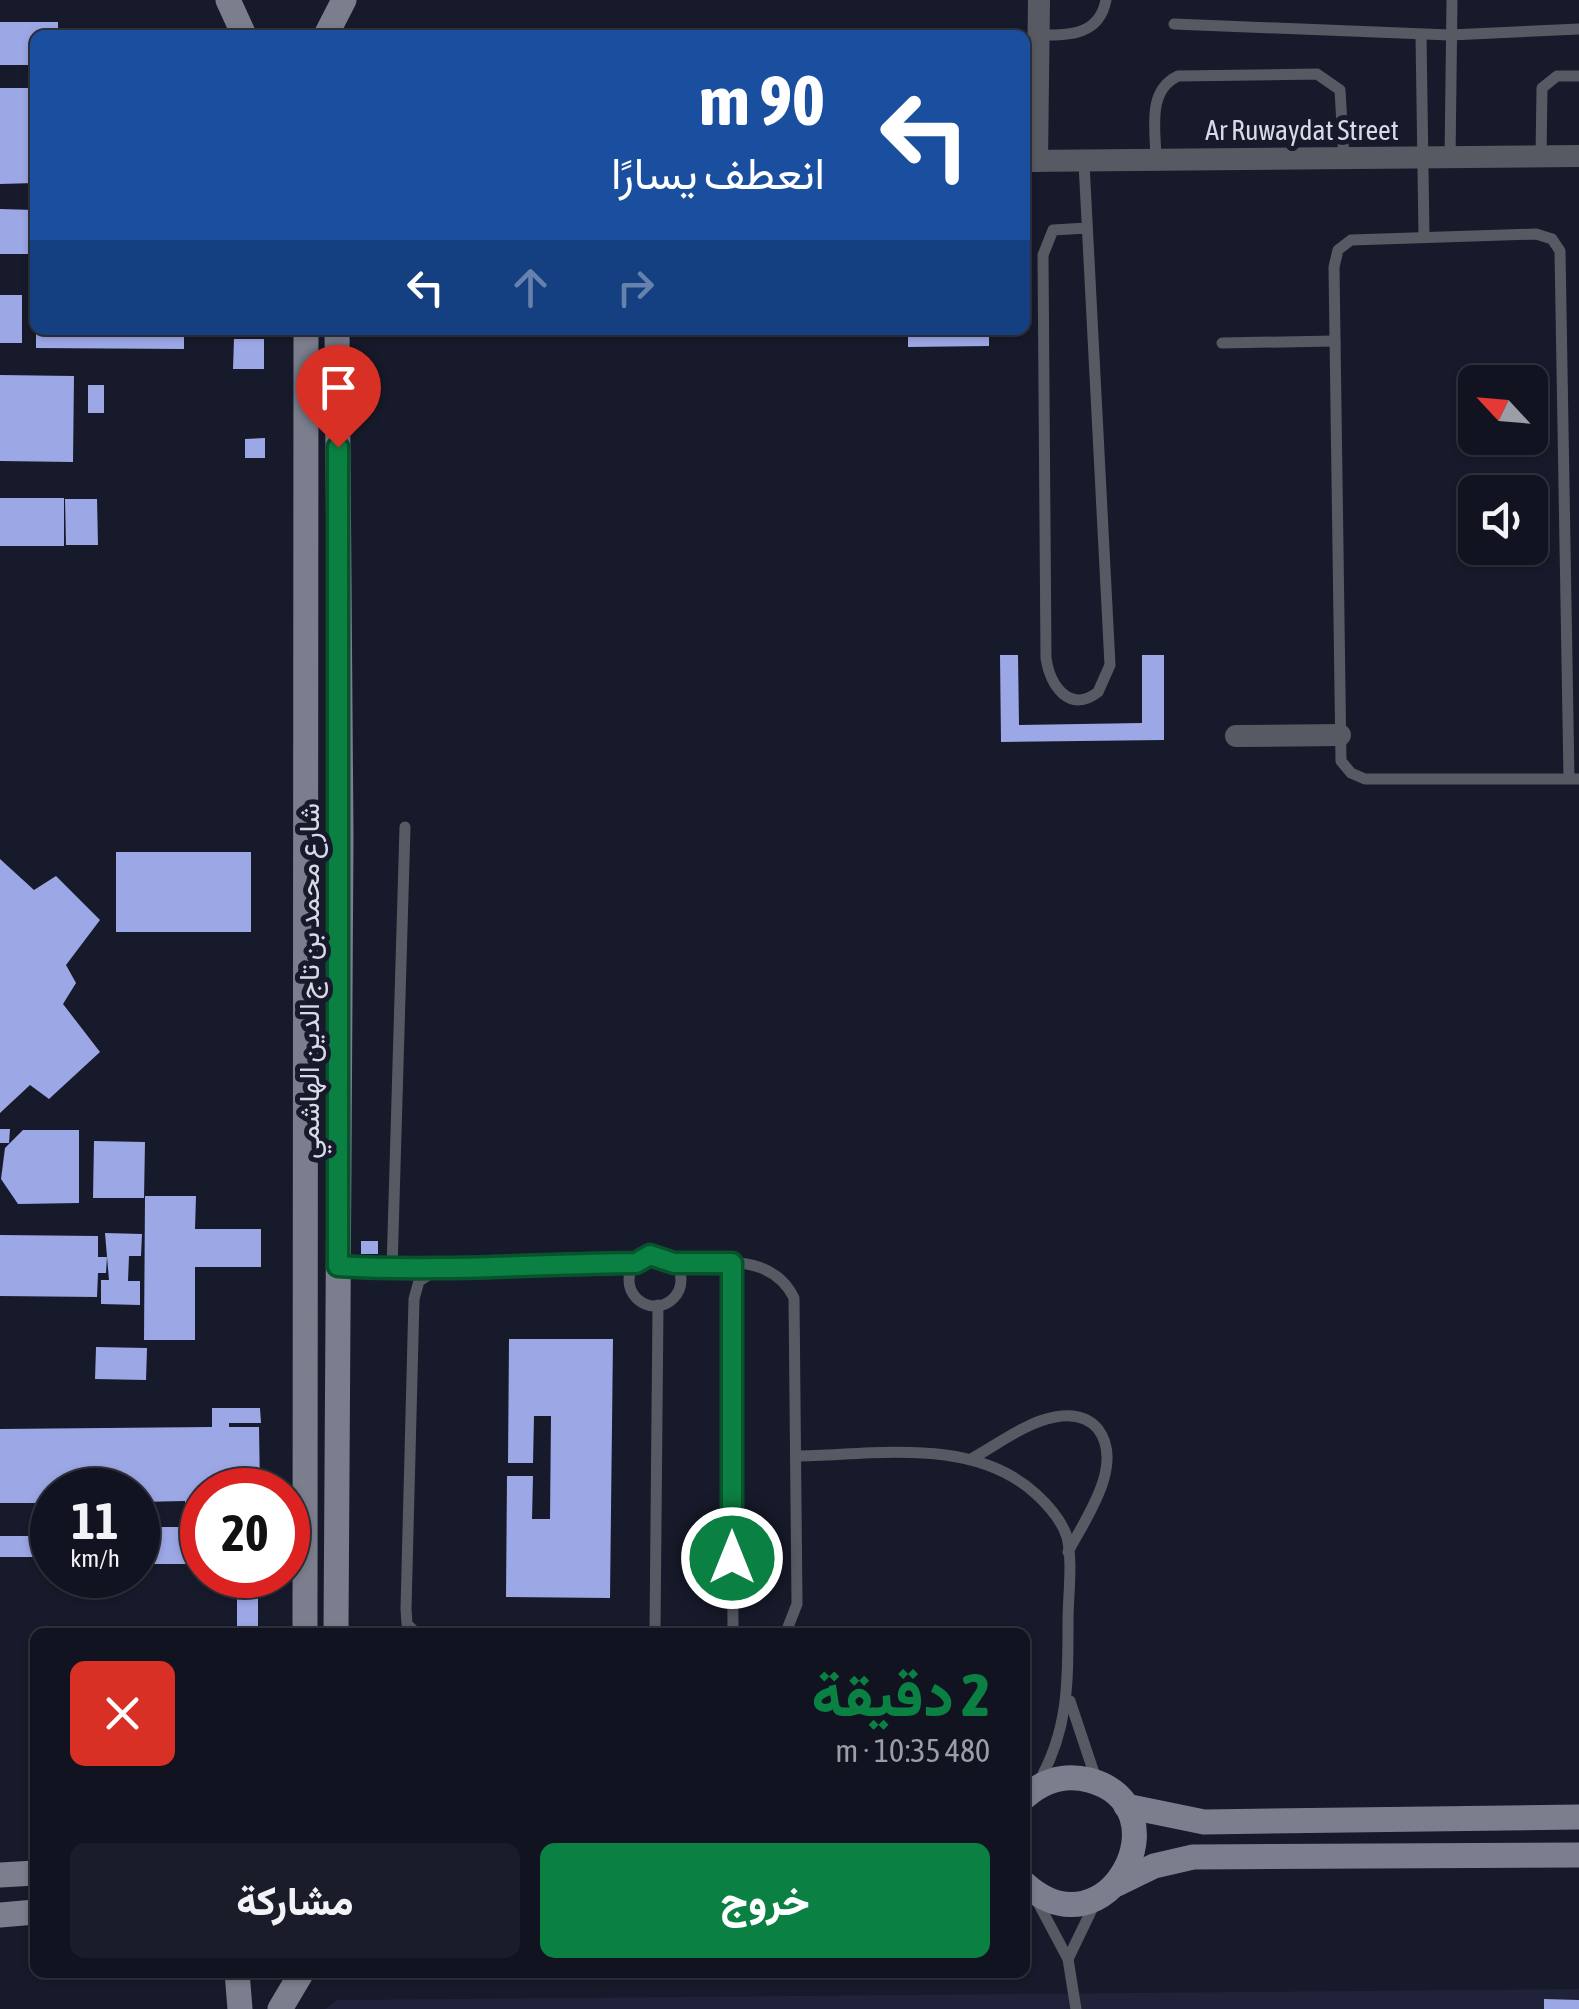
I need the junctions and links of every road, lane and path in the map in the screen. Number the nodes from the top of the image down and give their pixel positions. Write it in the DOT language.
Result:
graph roads {
  1 [pos="228,0"];
  2 [pos="344,0"];
  3 [pos="1039,0"];
  4 [pos="1106,0"];
  5 [pos="1452,0"];
  6 [pos="1174,24"];
  7 [pos="1579,29"];
  8 [pos="242,30"];
  9 [pos="331,30"];
  10 [pos="1421,34"];
  11 [pos="1039,35"];
  12 [pos="1450,35"];
  13 [pos="1579,76"];
  14 [pos="1579,156"];
  15 [pos="1541,157"];
  16 [pos="1424,159"];
  17 [pos="1450,159"];
  18 [pos="1344,160"];
  19 [pos="1031,161"];
  20 [pos="1156,161"];
  21 [pos="1084,163"];
  22 [pos="1087,228"];
  23 [pos="1424,236"];
  24 [pos="306,335"];
  25 [pos="338,335"];
  26 [pos="1335,342"];
  27 [pos="1222,343"];
  28 [pos="1574,597"];
  29 [pos="1340,735"];
  30 [pos="1236,736"];
  31 [pos="1574,779"];
  32 [pos="405,827"];
  33 [pos="636,1263"];
  34 [pos="674,1263"];
  35 [pos="732,1263"];
  36 [pos="338,1266"];
  37 [pos="392,1270"];
  38 [pos="428,1271"];
  39 [pos="658,1306"];
  40 [pos="796,1456"];
  41 [pos="971,1458"];
  42 [pos="1068,1552"];
  43 [pos="305,1628"];
  44 [pos="336,1628"];
  45 [pos="410,1628"];
  46 [pos="655,1628"];
  47 [pos="733,1628"];
  48 [pos="788,1628"];
  49 [pos="1069,1697"];
  50 [pos="1097,1782"];
  51 [pos="1030,1792"];
  52 [pos="1126,1806"];
  53 [pos="1579,1818"];
  54 [pos="1579,1855"];
  55 [pos="30,1873"];
  56 [pos="0,1875"];
  57 [pos="1030,1888"];
  58 [pos="1108,1891"];
  59 [pos="1030,1892"];
  60 [pos="30,1912"];
  61 [pos="0,1915"];
  62 [pos="1068,1960"];
  63 [pos="237,1978"];
  64 [pos="298,1978"];
  65 [pos="240,2009"];
  66 [pos="280,2009"];
  67 [pos="1076,2009"];
  1 -- 8 [label="street"];
  2 -- 9 [label="street"];
  3 -- 11 [label="street"];
  4 -- 11 [label="lane"];
  5 -- 12 [label="lane"];
  6 -- 10 [label="lane"];
  7 -- 12 [label="lane"];
  10 -- 12 [label="lane"];
  10 -- 16 [label="lane"];
  11 -- 19 [label="street"];
  12 -- 17 [label="lane"];
  13 -- 15 [label="lane"];
  14 -- 15 [label="street, Ar Ruwaydat Street"];
  15 -- 17 [label="street, Ar Ruwaydat Street"];
  16 -- 17 [label="street, Ar Ruwaydat Street"];
  16 -- 18 [label="street, Ar Ruwaydat Street"];
  16 -- 23 [label="lane"];
  18 -- 20 [label="street, Ar Ruwaydat Street"];
  18 -- 20 [label="lane"];
  19 -- 21 [label="street, Ar Ruwaydat Street"];
  20 -- 21 [label="street, Ar Ruwaydat Street"];
  21 -- 22 [label="lane"];
  22 -- 22 [label="lane"];
  23 -- 26 [label="lane"];
  23 -- 28 [label="lane"];
  24 -- 43 [label="street, شارع محمد بن تاج الدين الهاشمي"];
  25 -- 36 [label="street, شارع محمد بن تاج الدين الهاشمي"];
  26 -- 27 [label="lane"];
  26 -- 29 [label="lane"];
  28 -- 31 [label="lane"];
  29 -- 30 [label="street"];
  29 -- 31 [label="lane"];
  32 -- 37 [label="lane"];
  33 -- 34 [label="lane"];
  33 -- 38 [label="lane"];
  33 -- 39 [label="lane"];
  34 -- 35 [label="lane"];
  34 -- 39 [label="lane"];
  35 -- 40 [label="lane"];
  35 -- 47 [label="lane"];
  36 -- 37 [label="lane"];
  36 -- 44 [label="street, شارع محمد بن تاج الدين الهاشمي"];
  37 -- 38 [label="lane"];
  38 -- 45 [label="lane"];
  39 -- 46 [label="lane"];
  40 -- 41 [label="lane"];
  40 -- 48 [label="lane"];
  41 -- 42 [label="lane"];
  41 -- 42 [label="lane"];
  42 -- 49 [label="lane"];
  49 -- 50 [label="lane"];
  49 -- 51 [label="lane"];
  50 -- 51 [label="street"];
  50 -- 52 [label="street"];
  52 -- 53 [label="street"];
  52 -- 58 [label="street"];
  54 -- 58 [label="street"];
  55 -- 56 [label="street"];
  57 -- 58 [label="street"];
  58 -- 62 [label="lane"];
  59 -- 62 [label="lane"];
  60 -- 61 [label="street"];
  62 -- 67 [label="lane"];
  63 -- 65 [label="street"];
  64 -- 66 [label="street"];
}
